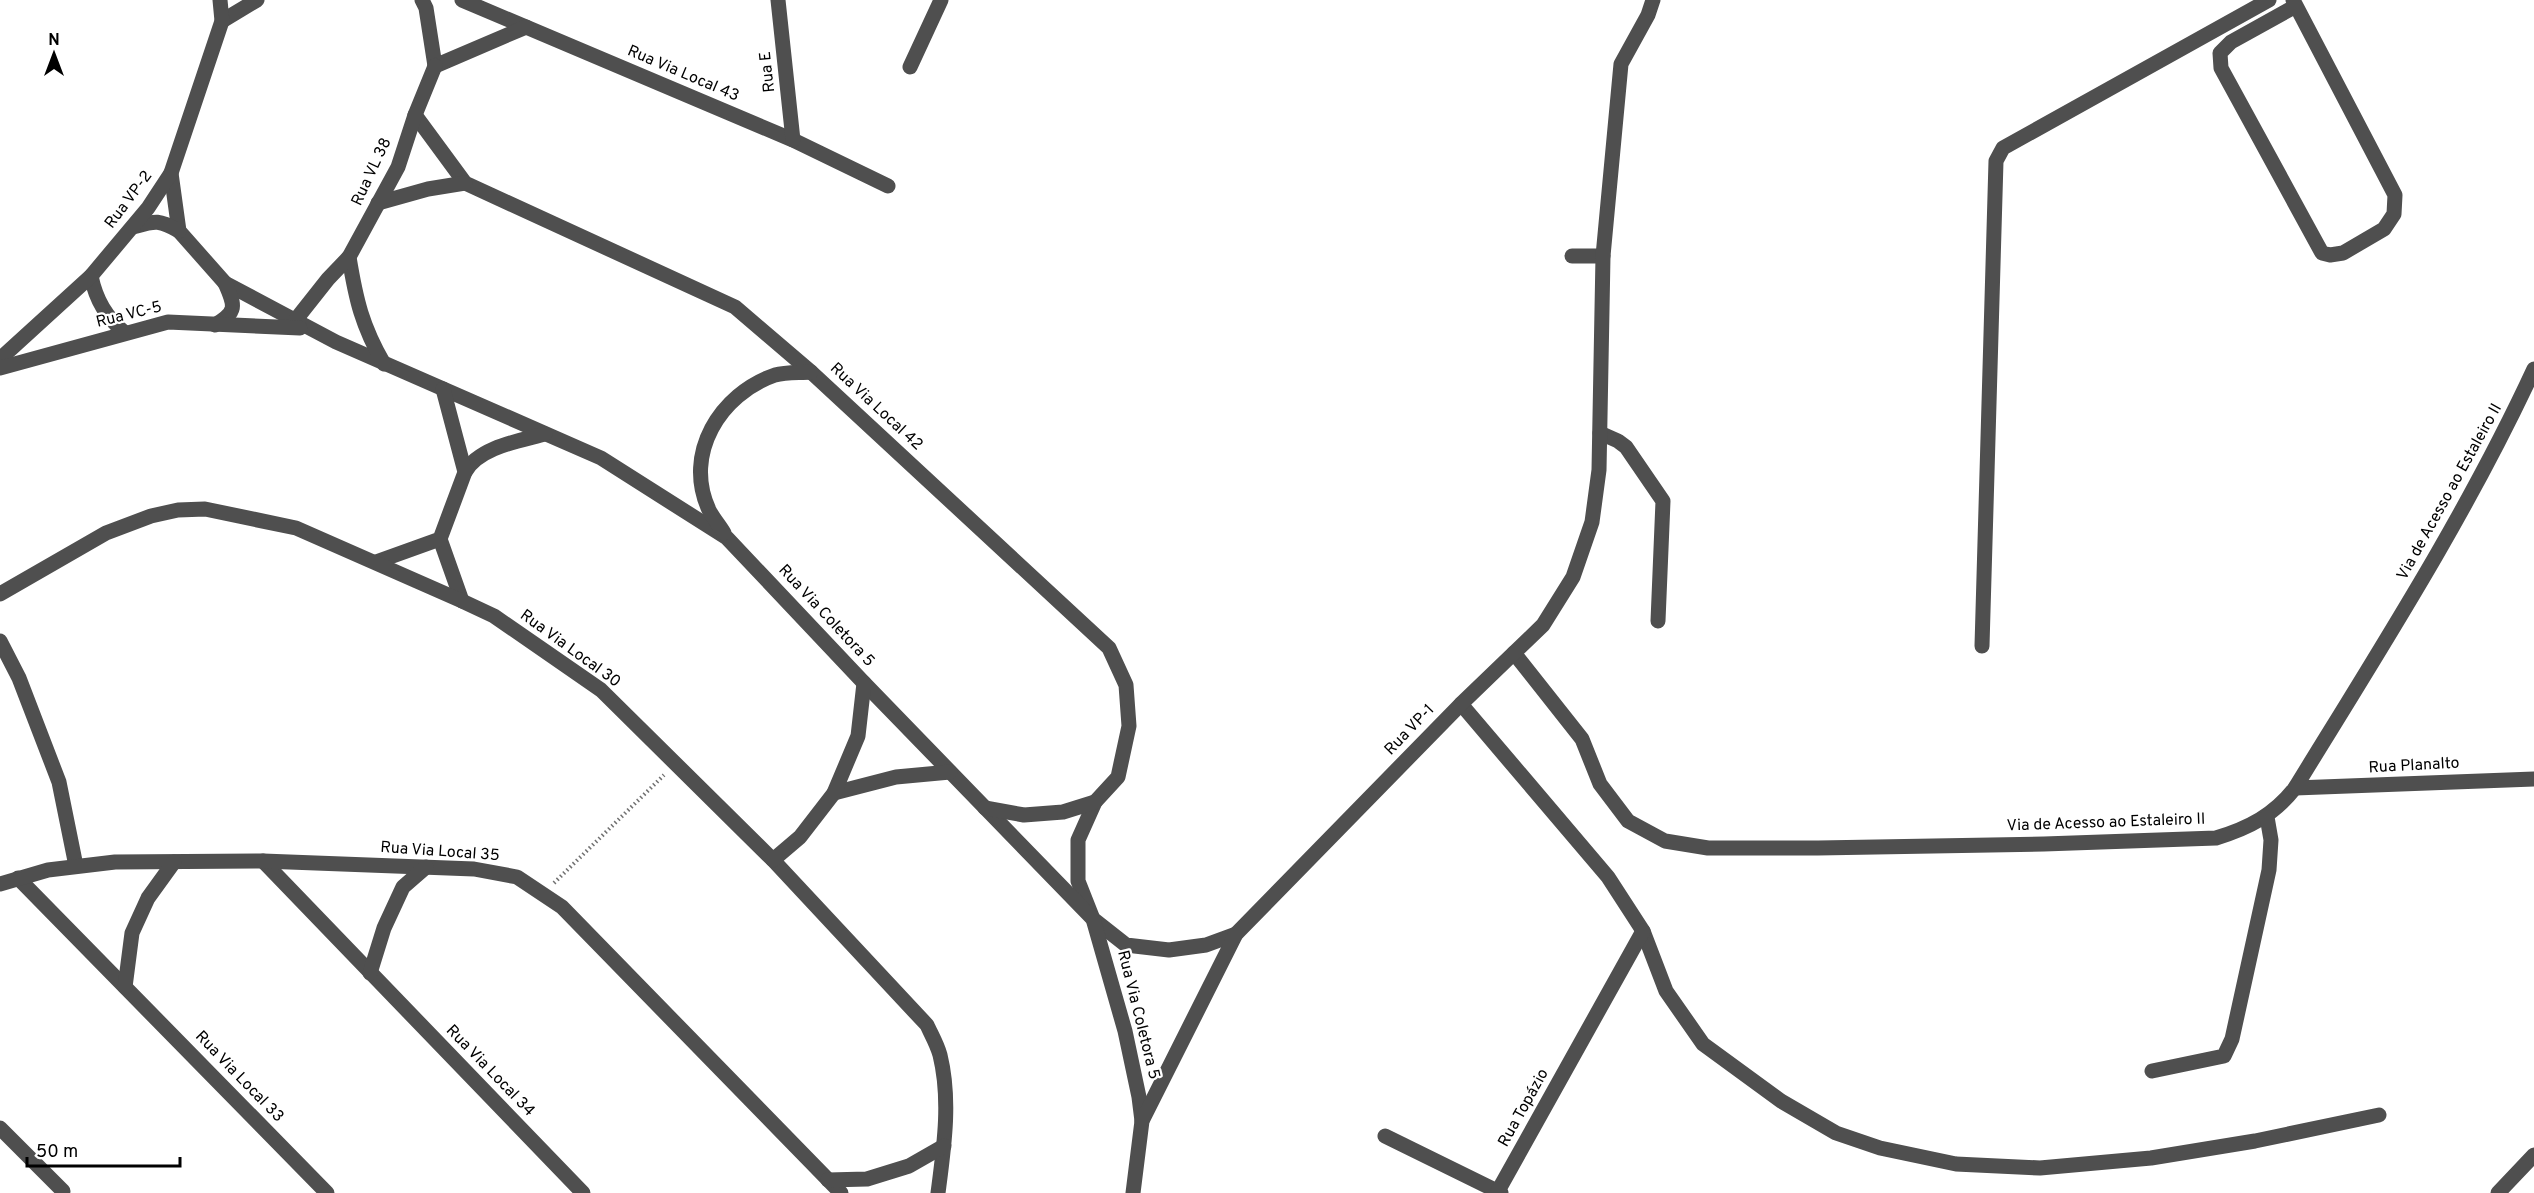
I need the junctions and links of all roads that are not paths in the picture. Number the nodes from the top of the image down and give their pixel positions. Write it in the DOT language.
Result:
graph roads {
  1 [pos="220,0"];
  2 [pos="257,0"];
  3 [pos="422,0"];
  4 [pos="462,0"];
  5 [pos="778,0"];
  6 [pos="941,0"];
  7 [pos="1653,0"];
  8 [pos="2269,0"];
  9 [pos="2295,3"];
  10 [pos="222,21"];
  11 [pos="526,27"];
  12 [pos="435,66"];
  13 [pos="910,67"];
  14 [pos="415,115"];
  15 [pos="793,140"];
  16 [pos="171,173"];
  17 [pos="465,183"];
  18 [pos="888,186"];
  19 [pos="378,203"];
  20 [pos="133,227"];
  21 [pos="178,231"];
  22 [pos="1572,256"];
  23 [pos="1603,256"];
  24 [pos="349,257"];
  25 [pos="91,276"];
  26 [pos="225,284"];
  27 [pos="215,325"];
  28 [pos="296,325"];
  29 [pos="125,333"];
  30 [pos="0,359"];
  31 [pos="384,364"];
  32 [pos="0,368"];
  33 [pos="2534,369"];
  34 [pos="811,372"];
  35 [pos="443,389"];
  36 [pos="482,406"];
  37 [pos="1600,433"];
  38 [pos="545,434"];
  39 [pos="465,472"];
  40 [pos="727,538"];
  41 [pos="440,539"];
  42 [pos="376,562"];
  43 [pos="0,594"];
  44 [pos="462,601"];
  45 [pos="1658,621"];
  46 [pos="0,642"];
  47 [pos="1982,646"];
  48 [pos="1514,653"];
  49 [pos="864,683"];
  50 [pos="1461,704"];
  51 [pos="950,772"];
  52 [pos="2534,778"];
  53 [pos="2295,788"];
  54 [pos="834,793"];
  55 [pos="1095,802"];
  56 [pos="985,808"];
  57 [pos="2267,817"];
  58 [pos="773,860"];
  59 [pos="263,861"];
  60 [pos="174,862"];
  61 [pos="76,866"];
  62 [pos="426,867"];
  63 [pos="18,878"];
  64 [pos="0,884"];
  65 [pos="1093,919"];
  66 [pos="1643,932"];
  67 [pos="1236,934"];
  68 [pos="370,973"];
  69 [pos="125,987"];
  70 [pos="2152,1071"];
  71 [pos="2379,1115"];
  72 [pos="1142,1121"];
  73 [pos="0,1128"];
  74 [pos="1385,1136"];
  75 [pos="944,1146"];
  76 [pos="2534,1155"];
  77 [pos="828,1180"];
  78 [pos="63,1191"];
  79 [pos="1499,1192"];
  80 [pos="2500,1192"];
  81 [pos="327,1193"];
  82 [pos="583,1193"];
  83 [pos="841,1193"];
  84 [pos="938,1193"];
  85 [pos="1133,1193"];
  1 -- 10 [label="street"];
  2 -- 10 [label="street"];
  3 -- 12 [label="street"];
  4 -- 11 [label="street, Rua Via Local 43"];
  5 -- 15 [label="street, Rua E"];
  6 -- 13 [label="street"];
  7 -- 23 [label="street, Rua VP-1"];
  8 -- 47 [label="street"];
  9 -- 9 [label="street"];
  10 -- 16 [label="street, Rua VP-2"];
  11 -- 12 [label="street"];
  11 -- 15 [label="street, Rua Via Local 43"];
  12 -- 14 [label="street, Rua VL 38"];
  14 -- 17 [label="street, Rua Via Local 42"];
  14 -- 19 [label="street, Rua VL 38"];
  15 -- 18 [label="street, Rua Via Local 43"];
  16 -- 20 [label="street, Rua VP-2"];
  16 -- 21 [label="street"];
  17 -- 19 [label="street"];
  17 -- 34 [label="street, Rua Via Local 42"];
  19 -- 24 [label="street, Rua VL 38"];
  20 -- 21 [label="street"];
  20 -- 25 [label="street, Rua VP-2"];
  21 -- 26 [label="street, Rua VC-5"];
  22 -- 23 [label="street"];
  23 -- 37 [label="street, Rua VP-1"];
  24 -- 28 [label="street, Rua VL 38"];
  24 -- 31 [label="street"];
  25 -- 29 [label="street"];
  25 -- 30 [label="street, Rua VP-2"];
  26 -- 27 [label="street"];
  26 -- 28 [label="street, Rua VC-5"];
  27 -- 28 [label="street, Rua VC-5"];
  27 -- 29 [label="street, Rua VC-5"];
  28 -- 31 [label="street, Rua VC-5"];
  29 -- 32 [label="street, Rua VC-5"];
  31 -- 35 [label="street, Rua VC-5"];
  33 -- 53 [label="street, Via de Acesso ao Estaleiro II"];
  34 -- 40 [label="street"];
  34 -- 55 [label="street, Rua Via Local 42"];
  35 -- 36 [label="street, Rua VC-5"];
  35 -- 39 [label="street"];
  36 -- 38 [label="street, Rua Via Coletora 5"];
  37 -- 45 [label="street"];
  37 -- 48 [label="street, Rua VP-1"];
  38 -- 39 [label="street"];
  38 -- 40 [label="street, Rua Via Coletora 5"];
  39 -- 41 [label="street"];
  40 -- 49 [label="street, Rua Via Coletora 5"];
  41 -- 42 [label="street"];
  41 -- 44 [label="street"];
  42 -- 43 [label="street, Rua Via Local 30"];
  42 -- 44 [label="street, Rua Via Local 30"];
  44 -- 58 [label="street, Rua Via Local 30"];
  46 -- 61 [label="street"];
  48 -- 50 [label="street, Rua VP-1"];
  48 -- 57 [label="street, Via de Acesso ao Estaleiro II"];
  49 -- 51 [label="street, Rua Via Coletora 5"];
  49 -- 54 [label="street"];
  50 -- 66 [label="street"];
  50 -- 67 [label="street, Rua VP-1"];
  51 -- 54 [label="street"];
  51 -- 56 [label="street, Rua Via Coletora 5"];
  52 -- 53 [label="street, Rua Planalto"];
  53 -- 57 [label="street, Via de Acesso ao Estaleiro II"];
  54 -- 58 [label="street"];
  55 -- 56 [label="street"];
  55 -- 65 [label="street"];
  56 -- 65 [label="street, Rua Via Coletora 5"];
  57 -- 70 [label="street"];
  58 -- 75 [label="street, Rua Via Local 30"];
  59 -- 60 [label="street, Rua Via Local 35"];
  59 -- 62 [label="street, Rua Via Local 35"];
  59 -- 68 [label="street, Rua Via Local 34"];
  60 -- 61 [label="street, Rua Via Local 35"];
  60 -- 69 [label="street"];
  61 -- 63 [label="street, Rua Via Local 35"];
  62 -- 68 [label="street"];
  62 -- 77 [label="street, Rua Via Local 35"];
  63 -- 64 [label="street, Rua Via Local 35"];
  63 -- 69 [label="street, Rua Via Local 33"];
  65 -- 67 [label="street, Rua Via Coletora 5"];
  65 -- 72 [label="street, Rua Via Coletora 5"];
  66 -- 71 [label="street"];
  66 -- 79 [label="street, Rua Topázio"];
  67 -- 72 [label="street, Rua VP-1"];
  68 -- 82 [label="street, Rua Via Local 34"];
  69 -- 81 [label="street, Rua Via Local 33"];
  72 -- 85 [label="street, Rua VP-1"];
  73 -- 78 [label="street"];
  74 -- 79 [label="street, Rua Topázio"];
  75 -- 77 [label="street"];
  75 -- 84 [label="street, Rua Via Local 30"];
  76 -- 80 [label="street"];
  77 -- 83 [label="street, Rua Via Local 35"];
}
